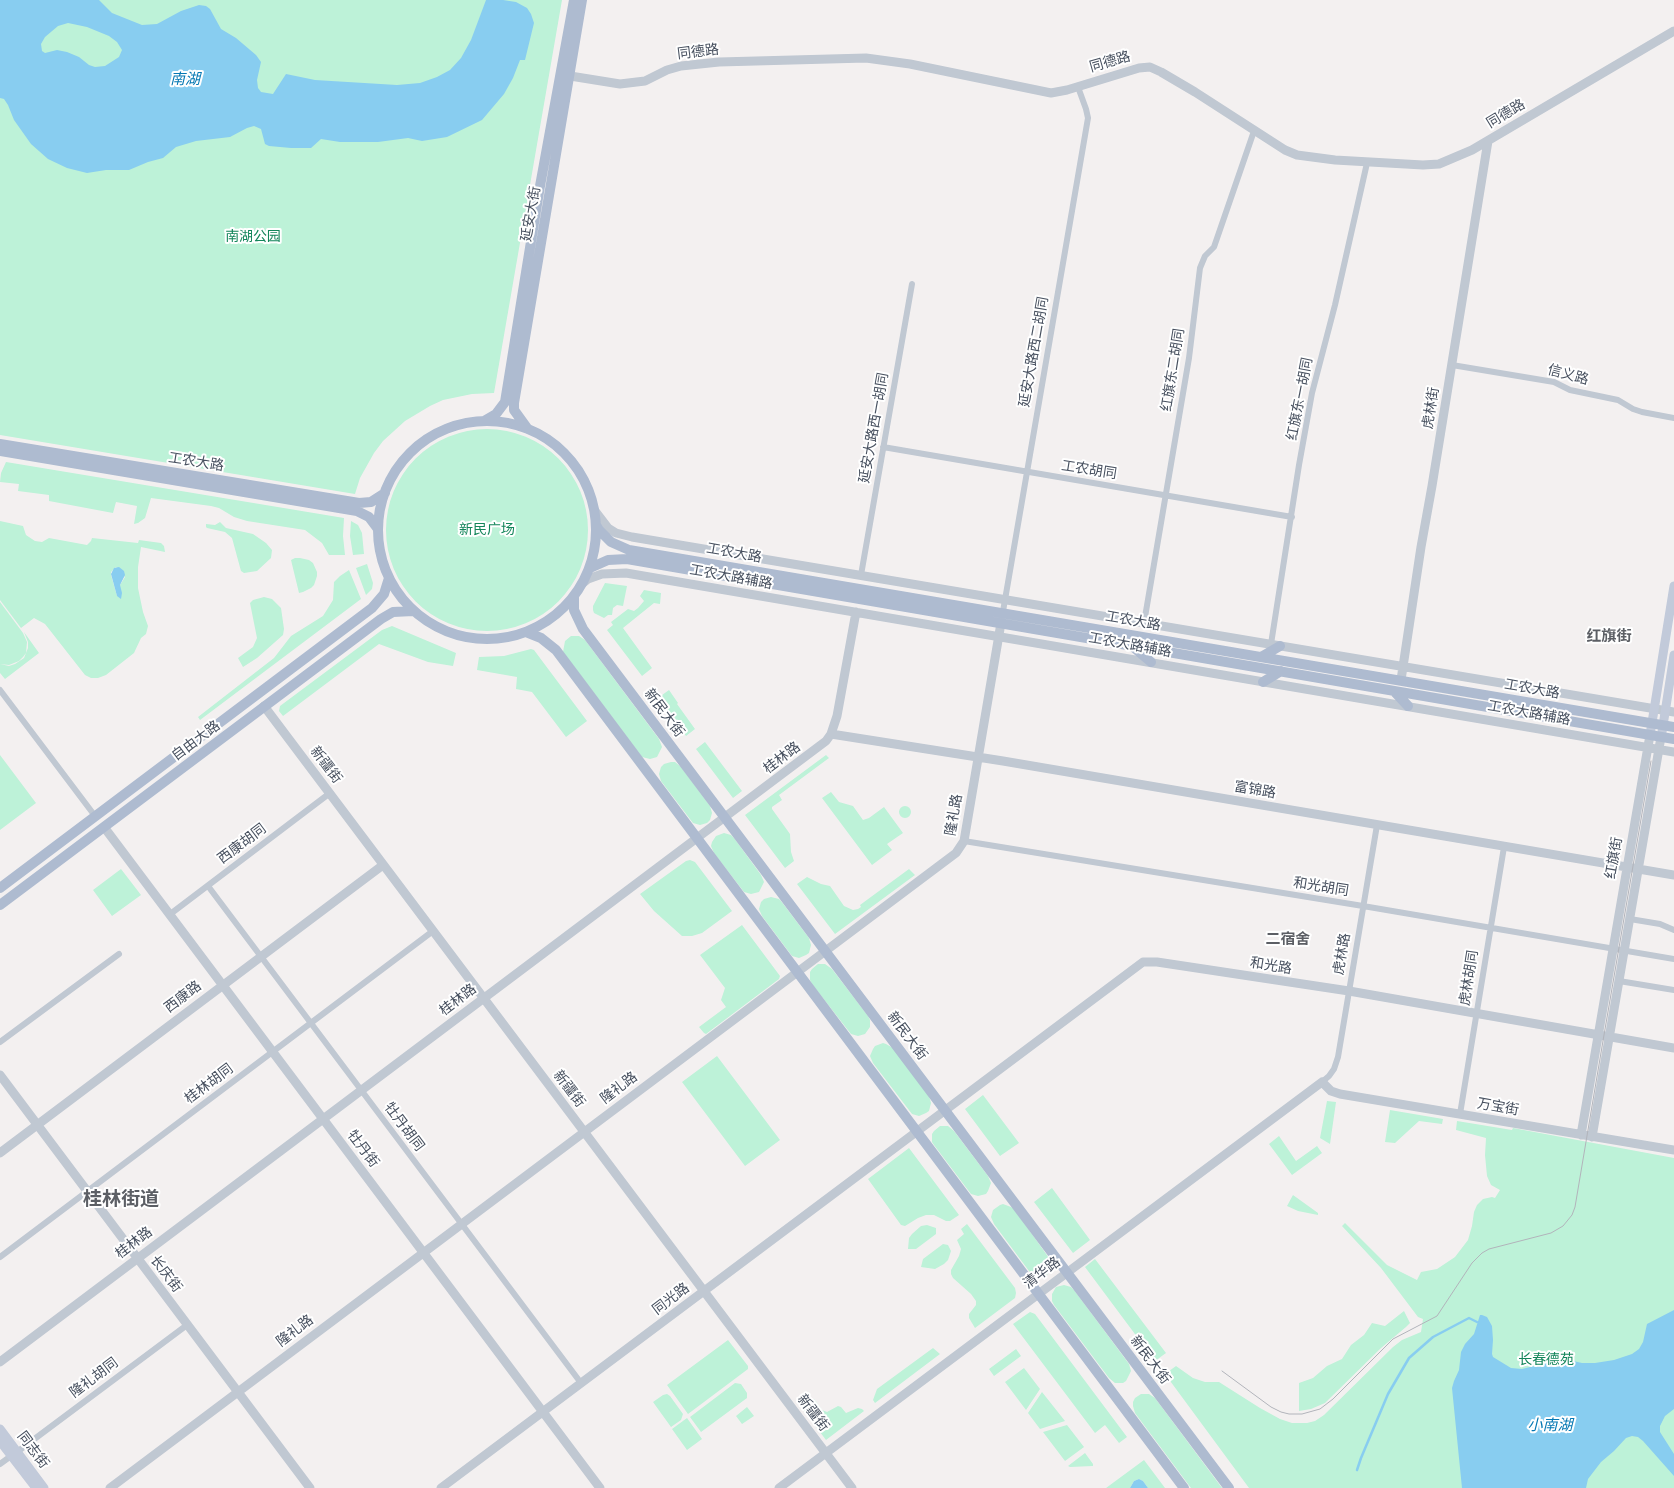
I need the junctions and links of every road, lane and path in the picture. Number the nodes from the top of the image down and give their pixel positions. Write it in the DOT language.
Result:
graph roads {
  1 [pos="574,0"];
  2 [pos="582,0"];
  3 [pos="1674,31"];
  4 [pos="565,75"];
  5 [pos="1078,86"];
  6 [pos="1254,130"];
  7 [pos="1488,141"];
  8 [pos="1367,163"];
  9 [pos="912,284"];
  10 [pos="1452,365"];
  11 [pos="1674,418"];
  12 [pos="484,421"];
  13 [pos="528,429"];
  14 [pos="0,444"];
  15 [pos="883,447"];
  16 [pos="0,451"];
  17 [pos="1026,472"];
  18 [pos="385,493"];
  19 [pos="1165,495"];
  20 [pos="595,511"];
  21 [pos="1292,517"];
  22 [pos="596,525"];
  23 [pos="378,529"];
  24 [pos="590,568"];
  25 [pos="861,575"];
  26 [pos="389,578"];
  27 [pos="583,583"];
  28 [pos="1674,586"];
  29 [pos="574,597"];
  30 [pos="1005,600"];
  31 [pos="413,611"];
  32 [pos="856,612"];
  33 [pos="1002,618"];
  34 [pos="1144,623"];
  35 [pos="526,632"];
  36 [pos="999,636"];
  37 [pos="1276,645"];
  38 [pos="1132,646"];
  39 [pos="1674,654"];
  40 [pos="1261,657"];
  41 [pos="1151,662"];
  42 [pos="1403,666"];
  43 [pos="1673,671"];
  44 [pos="1281,672"];
  45 [pos="1401,680"];
  46 [pos="1263,682"];
  47 [pos="0,690"];
  48 [pos="1394,691"];
  49 [pos="264,706"];
  50 [pos="1408,706"];
  51 [pos="1654,708"];
  52 [pos="1670,711"];
  53 [pos="1652,723"];
  54 [pos="1663,725"];
  55 [pos="1674,726"];
  56 [pos="832,734"];
  57 [pos="1650,735"];
  58 [pos="1661,737"];
  59 [pos="1674,739"];
  60 [pos="1648,747"];
  61 [pos="1658,749"];
  62 [pos="1674,752"];
  63 [pos="978,757"];
  64 [pos="330,794"];
  65 [pos="95,816"];
  66 [pos="725,818"];
  67 [pos="1377,825"];
  68 [pos="104,827"];
  69 [pos="697,839"];
  70 [pos="964,841"];
  71 [pos="1504,847"];
  72 [pos="383,864"];
  73 [pos="1626,867"];
  74 [pos="1638,869"];
  75 [pos="1674,875"];
  76 [pos="208,886"];
  77 [pos="0,888"];
  78 [pos="0,905"];
  79 [pos="1363,906"];
  80 [pos="169,915"];
  81 [pos="1630,918"];
  82 [pos="1490,929"];
  83 [pos="1674,930"];
  84 [pos="433,932"];
  85 [pos="1612,949"];
  86 [pos="825,951"];
  87 [pos="1624,951"];
  88 [pos="119,954"];
  89 [pos="260,956"];
  90 [pos="1674,959"];
  91 [pos="797,972"];
  92 [pos="1619,981"];
  93 [pos="222,985"];
  94 [pos="1674,990"];
  95 [pos="1349,992"];
  96 [pos="483,998"];
  97 [pos="1476,1013"];
  98 [pos="310,1024"];
  99 [pos="1598,1034"];
  100 [pos="1610,1036"];
  101 [pos="0,1042"];
  102 [pos="1674,1048"];
  103 [pos="272,1052"];
  104 [pos="0,1075"];
  105 [pos="1322,1082"];
  106 [pos="360,1090"];
  107 [pos="945,1110"];
  108 [pos="1460,1114"];
  109 [pos="322,1118"];
  110 [pos="37,1124"];
  111 [pos="916,1131"];
  112 [pos="584,1132"];
  113 [pos="1581,1135"];
  114 [pos="1592,1137"];
  115 [pos="1674,1150"];
  116 [pos="0,1153"];
  117 [pos="87,1191"];
  118 [pos="460,1224"];
  119 [pos="423,1252"];
  120 [pos="0,1257"];
  121 [pos="137,1258"];
  122 [pos="1066,1271"];
  123 [pos="704,1291"];
  124 [pos="1038,1293"];
  125 [pos="187,1325"];
  126 [pos="0,1362"];
  127 [pos="581,1383"];
  128 [pos="237,1392"];
  129 [pos="543,1412"];
  130 [pos="0,1429"];
  131 [pos="0,1441"];
  132 [pos="826,1453"];
  133 [pos="14,1454"];
  134 [pos="0,1464"];
  135 [pos="36,1488"];
  136 [pos="44,1488"];
  137 [pos="110,1488"];
  138 [pos="310,1488"];
  139 [pos="441,1488"];
  140 [pos="600,1488"];
  141 [pos="779,1488"];
  142 [pos="852,1488"];
  143 [pos="1184,1488"];
  144 [pos="1229,1488"];
  1 -- 4 [label="main road, 延安大街"];
  2 -- 4 [label="main road, 延安大街"];
  3 -- 7 [label="street, 同德路"];
  4 -- 5 [label="street, 同德路"];
  4 -- 12 [label="main road, 延安大街"];
  4 -- 13 [label="main road, 延安大街"];
  5 -- 6 [label="street, 同德路"];
  5 -- 17 [label="street, 延安大路西二胡同"];
  6 -- 8 [label="street, 同德路"];
  6 -- 19 [label="street, 红旗东二胡同"];
  7 -- 8 [label="street, 同德路"];
  7 -- 10 [label="street, 虎林街"];
  8 -- 21 [label="street, 红旗东一胡同"];
  9 -- 15 [label="street, 延安大路西一胡同"];
  10 -- 11 [label="street, 信义路"];
  10 -- 42 [label="street, 虎林街"];
  12 -- 13 [label="main road"];
  12 -- 18 [label="main road"];
  13 -- 20 [label="main road"];
  14 -- 18 [label="main road, 工农大路"];
  15 -- 17 [label="street, 工农胡同"];
  15 -- 25 [label="street, 延安大路西一胡同"];
  16 -- 23 [label="main road, 工农大路"];
  17 -- 19 [label="street, 工农胡同"];
  17 -- 30 [label="street, 延安大路西二胡同"];
  18 -- 23 [label="main road"];
  19 -- 21 [label="street, 工农胡同"];
  19 -- 34 [label="street, 红旗东二胡同"];
  20 -- 22 [label="main road"];
  20 -- 25 [label="street, 工农大路辅路"];
  21 -- 37 [label="street, 红旗东一胡同"];
  22 -- 24 [label="main road"];
  22 -- 33 [label="main road, 工农大路"];
  23 -- 26 [label="main road"];
  24 -- 27 [label="main road"];
  24 -- 33 [label="main road, 工农大路"];
  25 -- 30 [label="street, 工农大路辅路"];
  26 -- 31 [label="main road"];
  26 -- 65 [label="main road, 自由大路"];
  27 -- 29 [label="main road"];
  27 -- 32 [label="street, 工农大路辅路"];
  28 -- 51 [label="main road, 红旗街"];
  29 -- 35 [label="main road"];
  29 -- 66 [label="main road, 新民大街"];
  30 -- 33 [label="street, 延安大路西二胡同"];
  30 -- 34 [label="street, 工农大路辅路"];
  31 -- 35 [label="main road"];
  31 -- 49 [label="main road, 自由大路"];
  32 -- 36 [label="street, 工农大路辅路"];
  32 -- 56 [label="street"];
  33 -- 36 [label="street, 隆礼路"];
  33 -- 38 [label="main road, 工农大路"];
  33 -- 40 [label="main road, 工农大路"];
  34 -- 37 [label="street, 工农大路辅路"];
  35 -- 69 [label="main road"];
  36 -- 41 [label="street, 工农大路辅路"];
  36 -- 63 [label="street, 隆礼路"];
  37 -- 40 [label="main road"];
  37 -- 42 [label="street, 工农大路辅路"];
  38 -- 41 [label="main road"];
  38 -- 44 [label="main road, 工农大路"];
  39 -- 43 [label="main road, 红旗街"];
  40 -- 45 [label="main road, 工农大路"];
  41 -- 46 [label="street, 工农大路辅路"];
  42 -- 45 [label="street, 虎林街"];
  42 -- 51 [label="street, 工农大路辅路"];
  43 -- 52 [label="main road, 红旗街"];
  44 -- 46 [label="main road"];
  44 -- 48 [label="main road, 工农大路"];
  45 -- 53 [label="main road, 工农大路"];
  46 -- 50 [label="street, 工农大路辅路"];
  47 -- 65 [label="street"];
  48 -- 50 [label="main road"];
  48 -- 57 [label="main road, 工农大路"];
  49 -- 64 [label="street, 新疆街"];
  49 -- 68 [label="main road, 自由大路"];
  50 -- 60 [label="street, 工农大路辅路"];
  51 -- 52 [label="street, 工农大路辅路"];
  51 -- 53 [label="main road, 红旗街"];
  52 -- 54 [label="main road, 红旗街"];
  53 -- 54 [label="main road, 工农大路"];
  53 -- 57 [label="main road, 红旗街"];
  54 -- 55 [label="main road, 工农大路"];
  54 -- 58 [label="main road, 红旗街"];
  56 -- 63 [label="street, 富锦路"];
  56 -- 66 [label="street, 桂林路"];
  57 -- 58 [label="main road, 工农大路"];
  57 -- 60 [label="street, 红旗街"];
  58 -- 59 [label="main road, 工农大路"];
  58 -- 61 [label="street, 红旗街"];
  60 -- 61 [label="street, 工农大路辅路"];
  60 -- 73 [label="street, 红旗街"];
  61 -- 62 [label="street, 工农大路辅路"];
  61 -- 74 [label="street, 红旗街"];
  63 -- 67 [label="street, 富锦路"];
  63 -- 70 [label="street, 隆礼路"];
  64 -- 72 [label="street, 新疆街"];
  64 -- 76 [label="street, 西康胡同"];
  65 -- 77 [label="main road, 自由大路"];
  66 -- 69 [label="street, 桂林路"];
  66 -- 86 [label="main road, 新民大街"];
  67 -- 71 [label="street, 富锦路"];
  67 -- 79 [label="street, 虎林路"];
  68 -- 78 [label="main road, 自由大路"];
  68 -- 80 [label="street, 牡丹街"];
  69 -- 91 [label="main road"];
  69 -- 96 [label="street, 桂林路"];
  70 -- 79 [label="street, 和光胡同"];
  70 -- 86 [label="street, 隆礼路"];
  71 -- 73 [label="street, 富锦路"];
  71 -- 82 [label="street, 虎林胡同"];
  72 -- 84 [label="street, 新疆街"];
  72 -- 89 [label="street, 西康路"];
  73 -- 74 [label="street, 富锦路"];
  73 -- 85 [label="street, 红旗街"];
  74 -- 75 [label="street, 富锦路"];
  74 -- 81 [label="street, 红旗街"];
  76 -- 80 [label="street, 西康胡同"];
  76 -- 89 [label="street, 牡丹胡同"];
  79 -- 82 [label="street, 和光胡同"];
  79 -- 95 [label="street, 虎林路"];
  80 -- 93 [label="street, 牡丹街"];
  81 -- 83 [label="street"];
  81 -- 87 [label="street, 红旗街"];
  82 -- 85 [label="street, 和光胡同"];
  82 -- 97 [label="street, 虎林胡同"];
  84 -- 96 [label="street, 新疆街"];
  84 -- 98 [label="street, 桂林胡同"];
  85 -- 87 [label="street, 和光胡同"];
  85 -- 99 [label="street, 红旗街"];
  86 -- 91 [label="street, 隆礼路"];
  86 -- 107 [label="main road, 新民大街"];
  87 -- 90 [label="street, 和光胡同"];
  87 -- 92 [label="street, 红旗街"];
  88 -- 101 [label="street"];
  89 -- 93 [label="street, 西康路"];
  89 -- 98 [label="street, 牡丹胡同"];
  91 -- 111 [label="main road"];
  91 -- 112 [label="street, 隆礼路"];
  92 -- 94 [label="street"];
  92 -- 100 [label="street, 红旗街"];
  93 -- 103 [label="street, 牡丹街"];
  93 -- 110 [label="street, 西康路"];
  95 -- 97 [label="street, 和光路"];
  95 -- 105 [label="street, 虎林路"];
  95 -- 107 [label="street, 和光路"];
  96 -- 106 [label="street, 桂林路"];
  96 -- 112 [label="street, 新疆街"];
  97 -- 99 [label="street, 和光路"];
  97 -- 108 [label="street, 虎林胡同"];
  98 -- 103 [label="street, 桂林胡同"];
  98 -- 106 [label="street, 牡丹胡同"];
  99 -- 100 [label="street, 和光路"];
  99 -- 113 [label="street, 红旗街"];
  100 -- 102 [label="street, 和光路"];
  100 -- 114 [label="street, 红旗街"];
  103 -- 109 [label="street, 牡丹街"];
  103 -- 117 [label="street, 桂林胡同"];
  104 -- 110 [label="street, 长庆街"];
  105 -- 108 [label="street, 万宝街"];
  105 -- 122 [label="street, 清华路"];
  106 -- 109 [label="street, 桂林路"];
  106 -- 118 [label="street, 牡丹胡同"];
  107 -- 111 [label="street, 和光路"];
  107 -- 122 [label="main road, 新民大街"];
  108 -- 113 [label="street, 万宝街"];
  109 -- 119 [label="street, 牡丹街"];
  109 -- 121 [label="street, 桂林路"];
  110 -- 116 [label="street, 西康路"];
  110 -- 117 [label="street, 长庆街"];
  111 -- 123 [label="street, 同光路"];
  111 -- 124 [label="main road"];
  112 -- 118 [label="street, 隆礼路"];
  112 -- 123 [label="street, 新疆街"];
  113 -- 114 [label="street, 万宝街"];
  114 -- 115 [label="street, 万宝街"];
  117 -- 120 [label="street, 桂林胡同"];
  117 -- 121 [label="street, 长庆街"];
  118 -- 119 [label="street, 隆礼路"];
  118 -- 127 [label="street, 牡丹胡同"];
  119 -- 128 [label="street, 隆礼路"];
  119 -- 129 [label="street, 牡丹街"];
  121 -- 125 [label="street, 长庆街"];
  121 -- 126 [label="street, 桂林路"];
  122 -- 124 [label="street, 清华路"];
  122 -- 144 [label="main road, 新民大街"];
  123 -- 127 [label="street, 同光路"];
  123 -- 132 [label="street, 新疆街"];
  124 -- 132 [label="street, 清华路"];
  124 -- 143 [label="main road"];
  125 -- 128 [label="street, 长庆街"];
  125 -- 133 [label="street, 隆礼胡同"];
  127 -- 129 [label="street, 同光路"];
  128 -- 137 [label="street, 隆礼路"];
  128 -- 138 [label="street, 长庆街"];
  129 -- 139 [label="street, 同光路"];
  129 -- 140 [label="street, 牡丹街"];
  130 -- 133 [label="main road, 同志街"];
  131 -- 133 [label="main road, 同志街"];
  132 -- 141 [label="street, 清华路"];
  132 -- 142 [label="street, 新疆街"];
  133 -- 134 [label="street, 隆礼胡同"];
  133 -- 135 [label="main road, 同志街"];
  133 -- 136 [label="main road, 同志街"];
}
